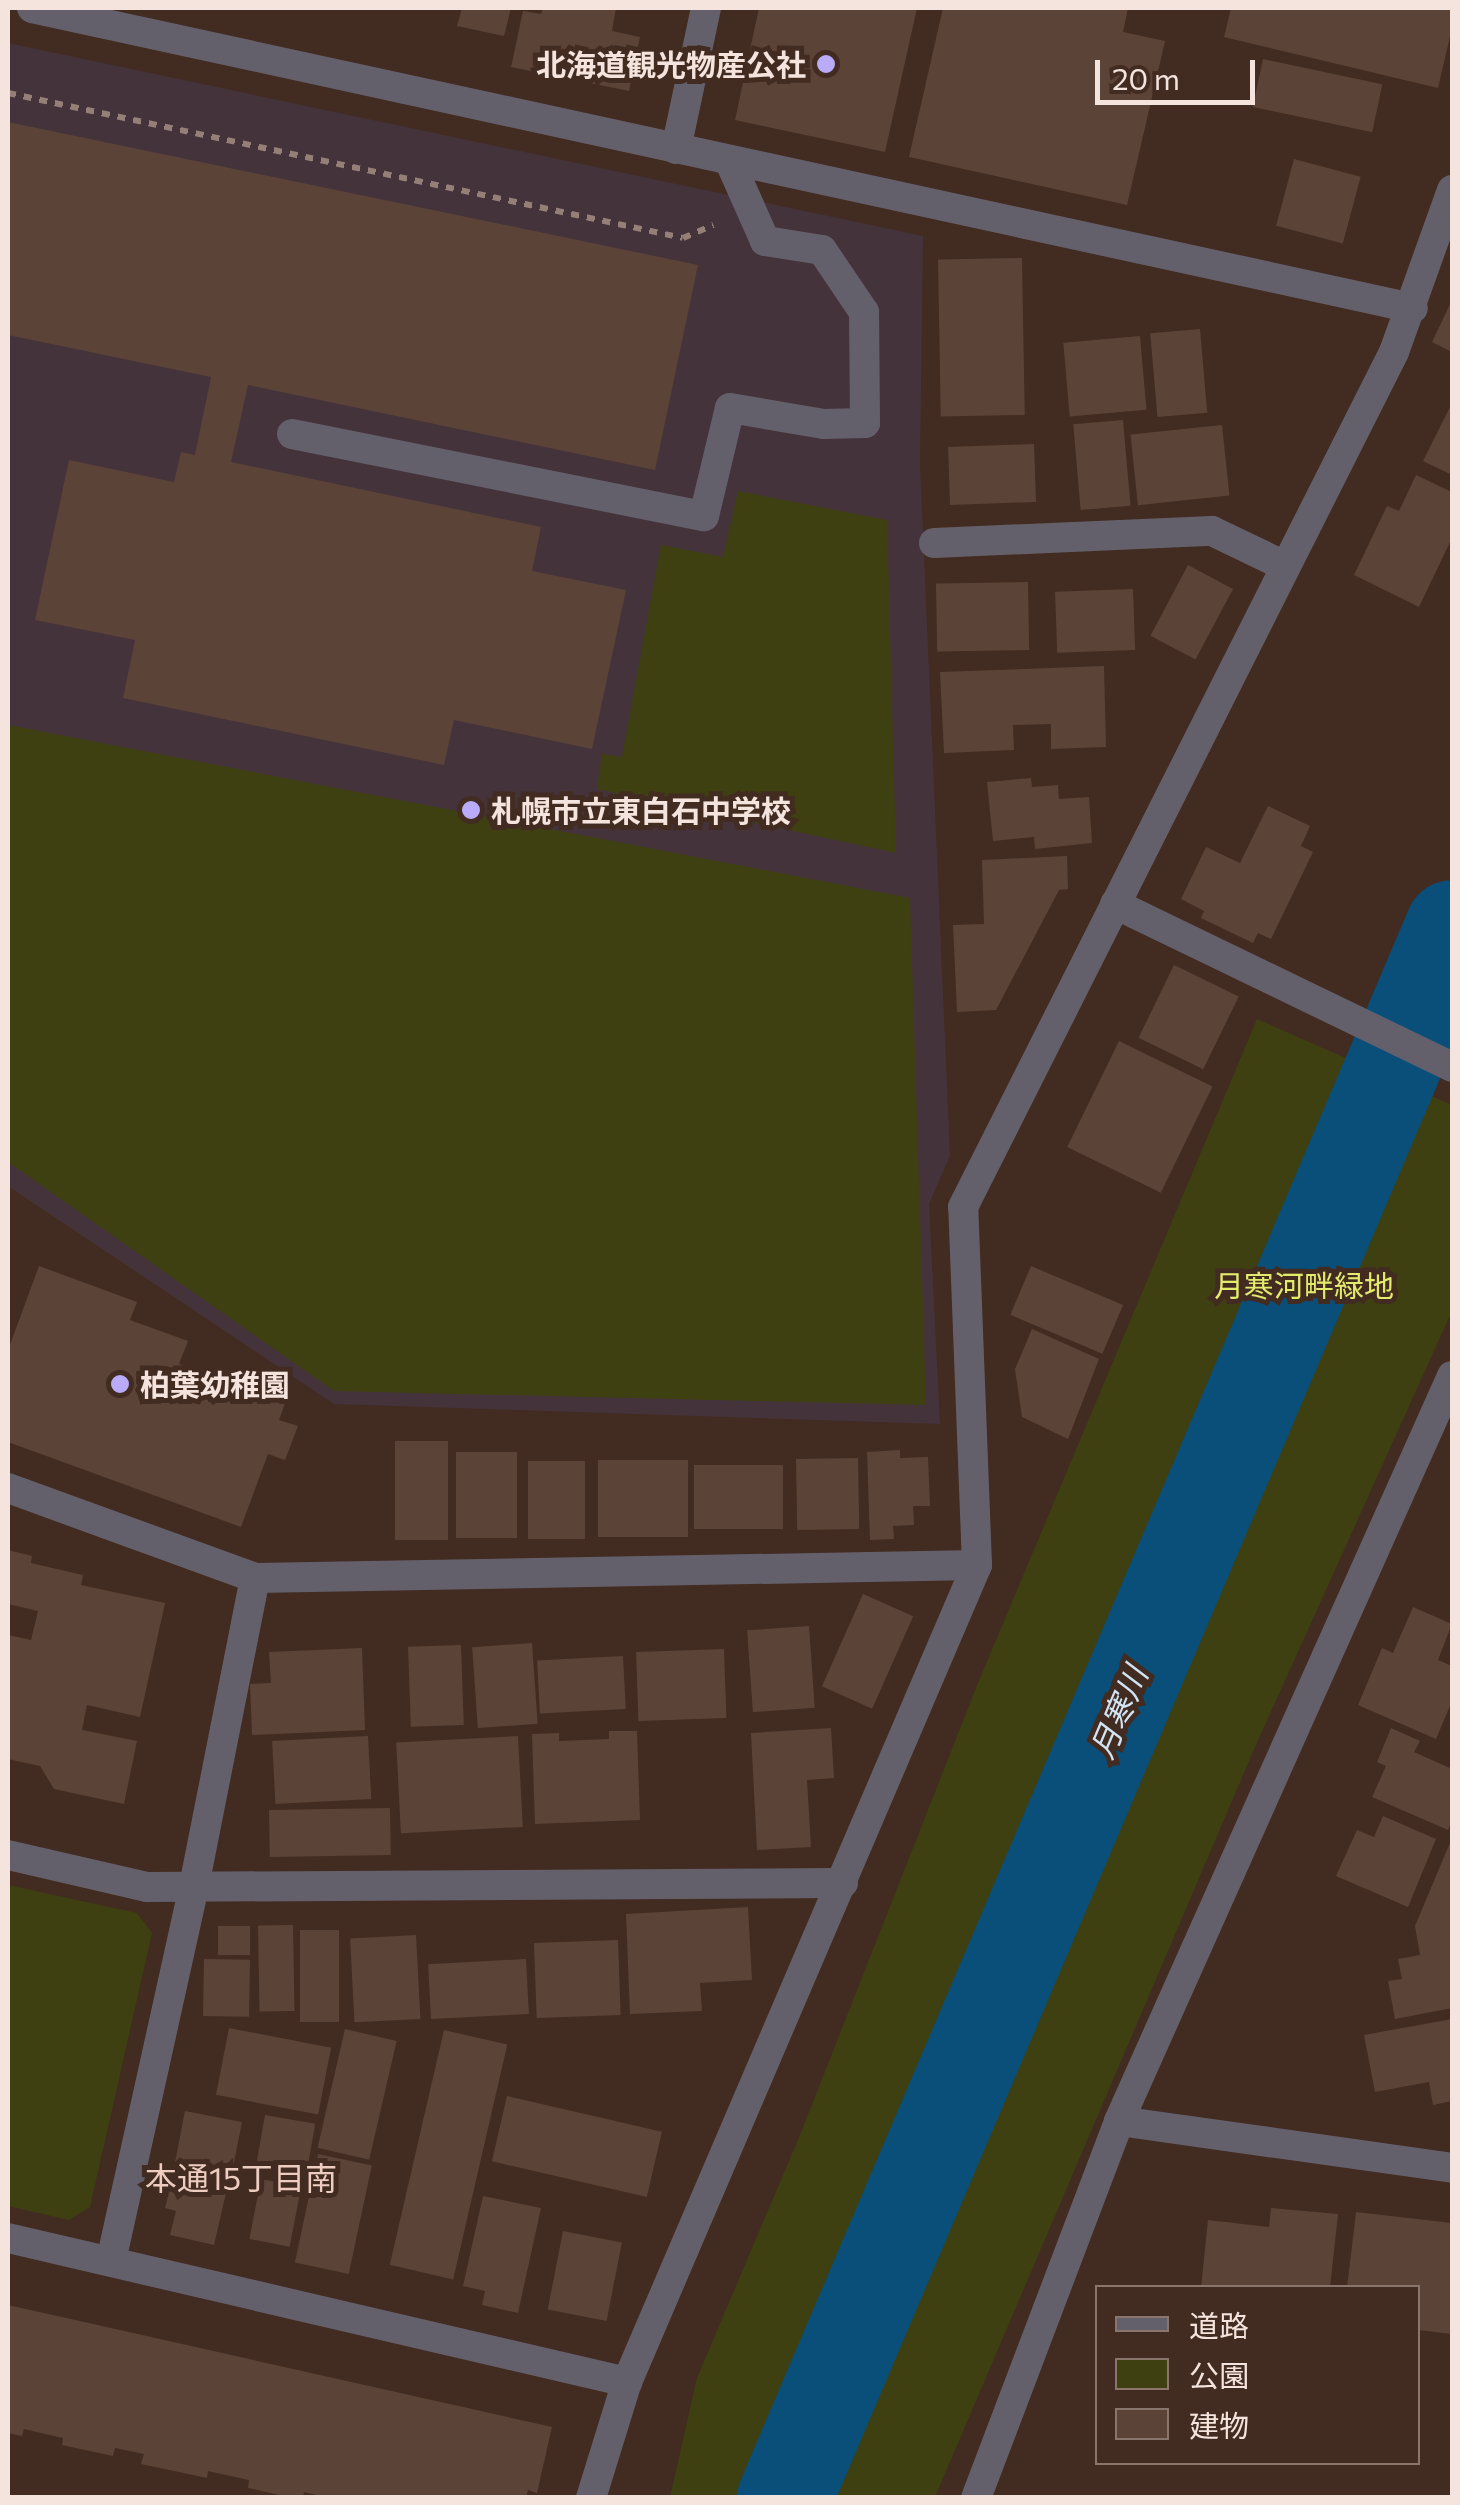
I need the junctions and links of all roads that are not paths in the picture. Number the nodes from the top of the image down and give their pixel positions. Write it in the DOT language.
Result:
graph roads {
  1 [pos="32,8"];
  2 [pos="706,8"];
  3 [pos="676,149"];
  4 [pos="730,162"];
  5 [pos="1452,190"];
  6 [pos="1413,308"];
  7 [pos="292,434"];
  8 [pos="934,543"];
  9 [pos="1285,566"];
  10 [pos="1115,904"];
  11 [pos="1452,1068"];
  12 [pos="1452,1376"];
  13 [pos="8,1488"];
  14 [pos="977,1564"];
  15 [pos="256,1578"];
  16 [pos="8,1856"];
  17 [pos="844,1883"];
  18 [pos="194,1886"];
  19 [pos="1119,2121"];
  20 [pos="1452,2168"];
  21 [pos="8,2238"];
  22 [pos="110,2262"];
  23 [pos="627,2382"];
  24 [pos="591,2498"];
  25 [pos="976,2498"];
  1 -- 3 [label="street"];
  2 -- 3 [label="street"];
  3 -- 4 [label="street"];
  4 -- 6 [label="street"];
  4 -- 7 [label="street"];
  5 -- 6 [label="street"];
  6 -- 9 [label="street"];
  8 -- 9 [label="street"];
  9 -- 10 [label="street"];
  10 -- 11 [label="street"];
  10 -- 14 [label="street"];
  12 -- 19 [label="street"];
  13 -- 15 [label="street"];
  14 -- 15 [label="street"];
  14 -- 17 [label="street"];
  15 -- 18 [label="street"];
  16 -- 18 [label="street"];
  17 -- 18 [label="street"];
  17 -- 23 [label="street"];
  18 -- 22 [label="street"];
  19 -- 20 [label="street"];
  19 -- 25 [label="street"];
  21 -- 22 [label="street"];
  22 -- 23 [label="street"];
  23 -- 24 [label="street"];
}
